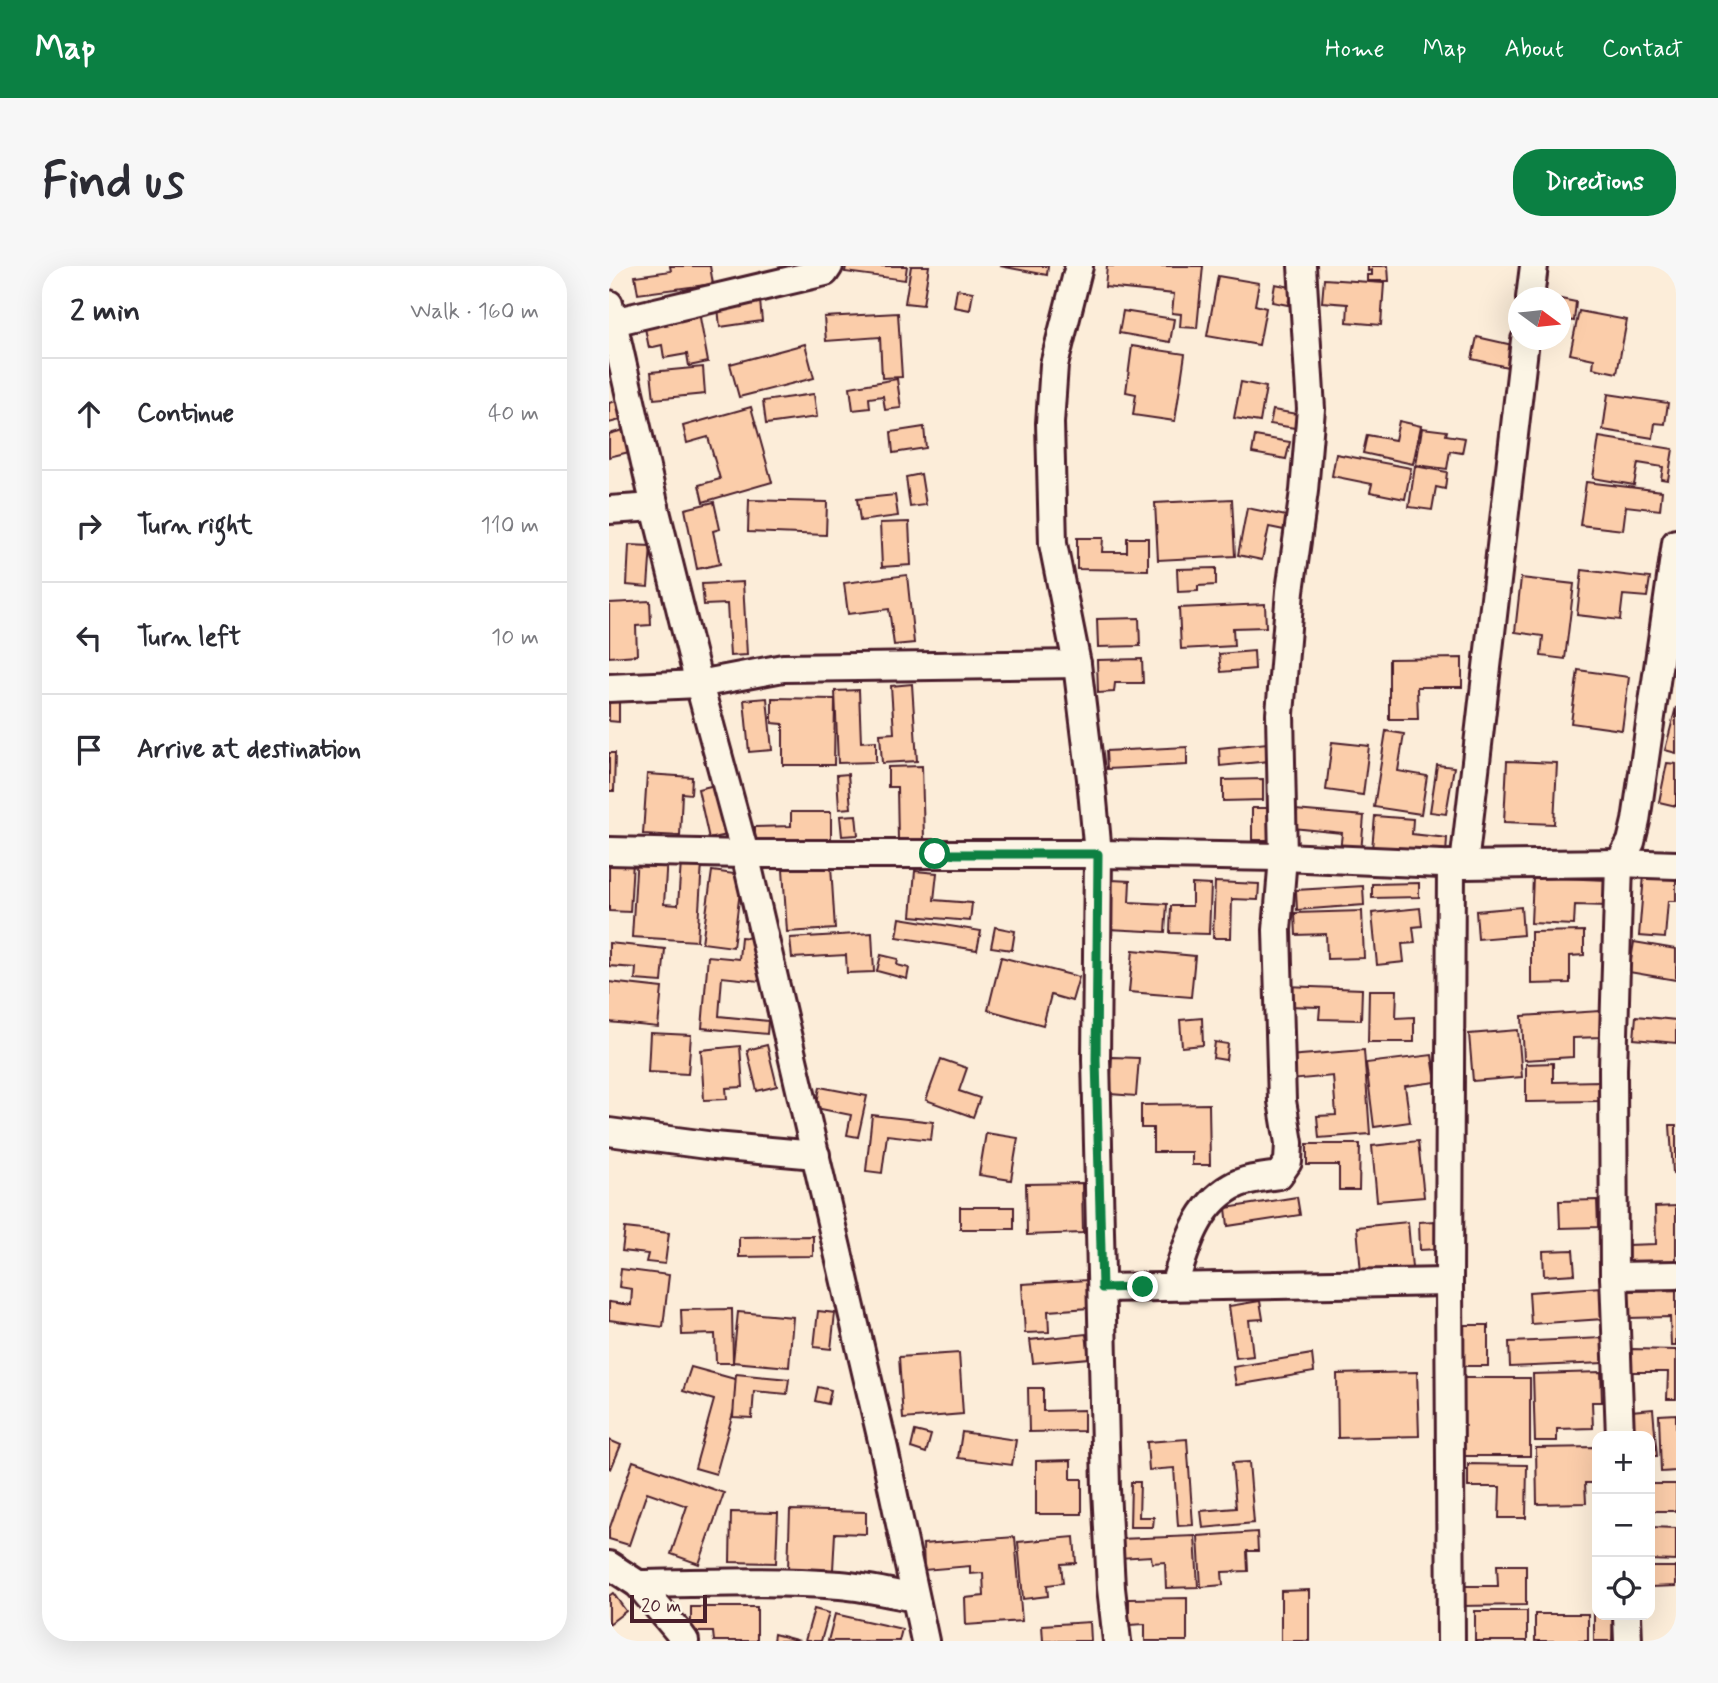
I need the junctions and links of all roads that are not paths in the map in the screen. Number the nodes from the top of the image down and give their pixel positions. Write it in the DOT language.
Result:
graph roads {
  1 [pos="829,266"];
  2 [pos="1079,266"];
  3 [pos="1302,266"];
  4 [pos="1534,266"];
  5 [pos="1531,287"];
  6 [pos="610,316"];
  7 [pos="1524,350"];
  8 [pos="655,507"];
  9 [pos="609,510"];
  10 [pos="1676,543"];
  11 [pos="1077,664"];
  12 [pos="699,684"];
  13 [pos="609,688"];
  14 [pos="609,851"];
  15 [pos="745,854"];
  16 [pos="1098,854"];
  17 [pos="1283,857"];
  18 [pos="1619,863"];
  19 [pos="1457,865"];
  20 [pos="1676,865"];
  21 [pos="609,1132"];
  22 [pos="816,1155"];
  23 [pos="1676,1275"];
  24 [pos="1614,1276"];
  25 [pos="1449,1282"];
  26 [pos="1174,1286"];
  27 [pos="1102,1288"];
  28 [pos="1620,1431"];
  29 [pos="609,1565"];
  30 [pos="638,1584"];
  31 [pos="915,1598"];
  32 [pos="1627,1620"];
  33 [pos="685,1641"];
  34 [pos="925,1641"];
  35 [pos="1117,1641"];
  36 [pos="1451,1641"];
  37 [pos="1628,1641"];
  1 -- 6 [label="street"];
  2 -- 11 [label="street"];
  3 -- 17 [label="street"];
  4 -- 5 [label="street"];
  6 -- 8 [label="street"];
  7 -- 19 [label="street"];
  8 -- 9 [label="street"];
  8 -- 12 [label="street"];
  10 -- 18 [label="street"];
  11 -- 12 [label="street"];
  11 -- 16 [label="street"];
  12 -- 13 [label="street"];
  12 -- 15 [label="street"];
  14 -- 15 [label="street"];
  15 -- 16 [label="street"];
  15 -- 22 [label="street"];
  16 -- 17 [label="street"];
  16 -- 27 [label="street"];
  17 -- 19 [label="street"];
  17 -- 26 [label="street"];
  18 -- 19 [label="street"];
  18 -- 20 [label="street"];
  18 -- 24 [label="street"];
  19 -- 25 [label="street"];
  21 -- 22 [label="street"];
  22 -- 31 [label="street"];
  23 -- 24 [label="street"];
  24 -- 28 [label="street"];
  25 -- 26 [label="street"];
  25 -- 36 [label="street"];
  26 -- 27 [label="street"];
  27 -- 35 [label="street"];
  29 -- 30 [label="street"];
  30 -- 31 [label="street"];
  30 -- 33 [label="street"];
  31 -- 34 [label="street"];
  32 -- 37 [label="street"];
}
